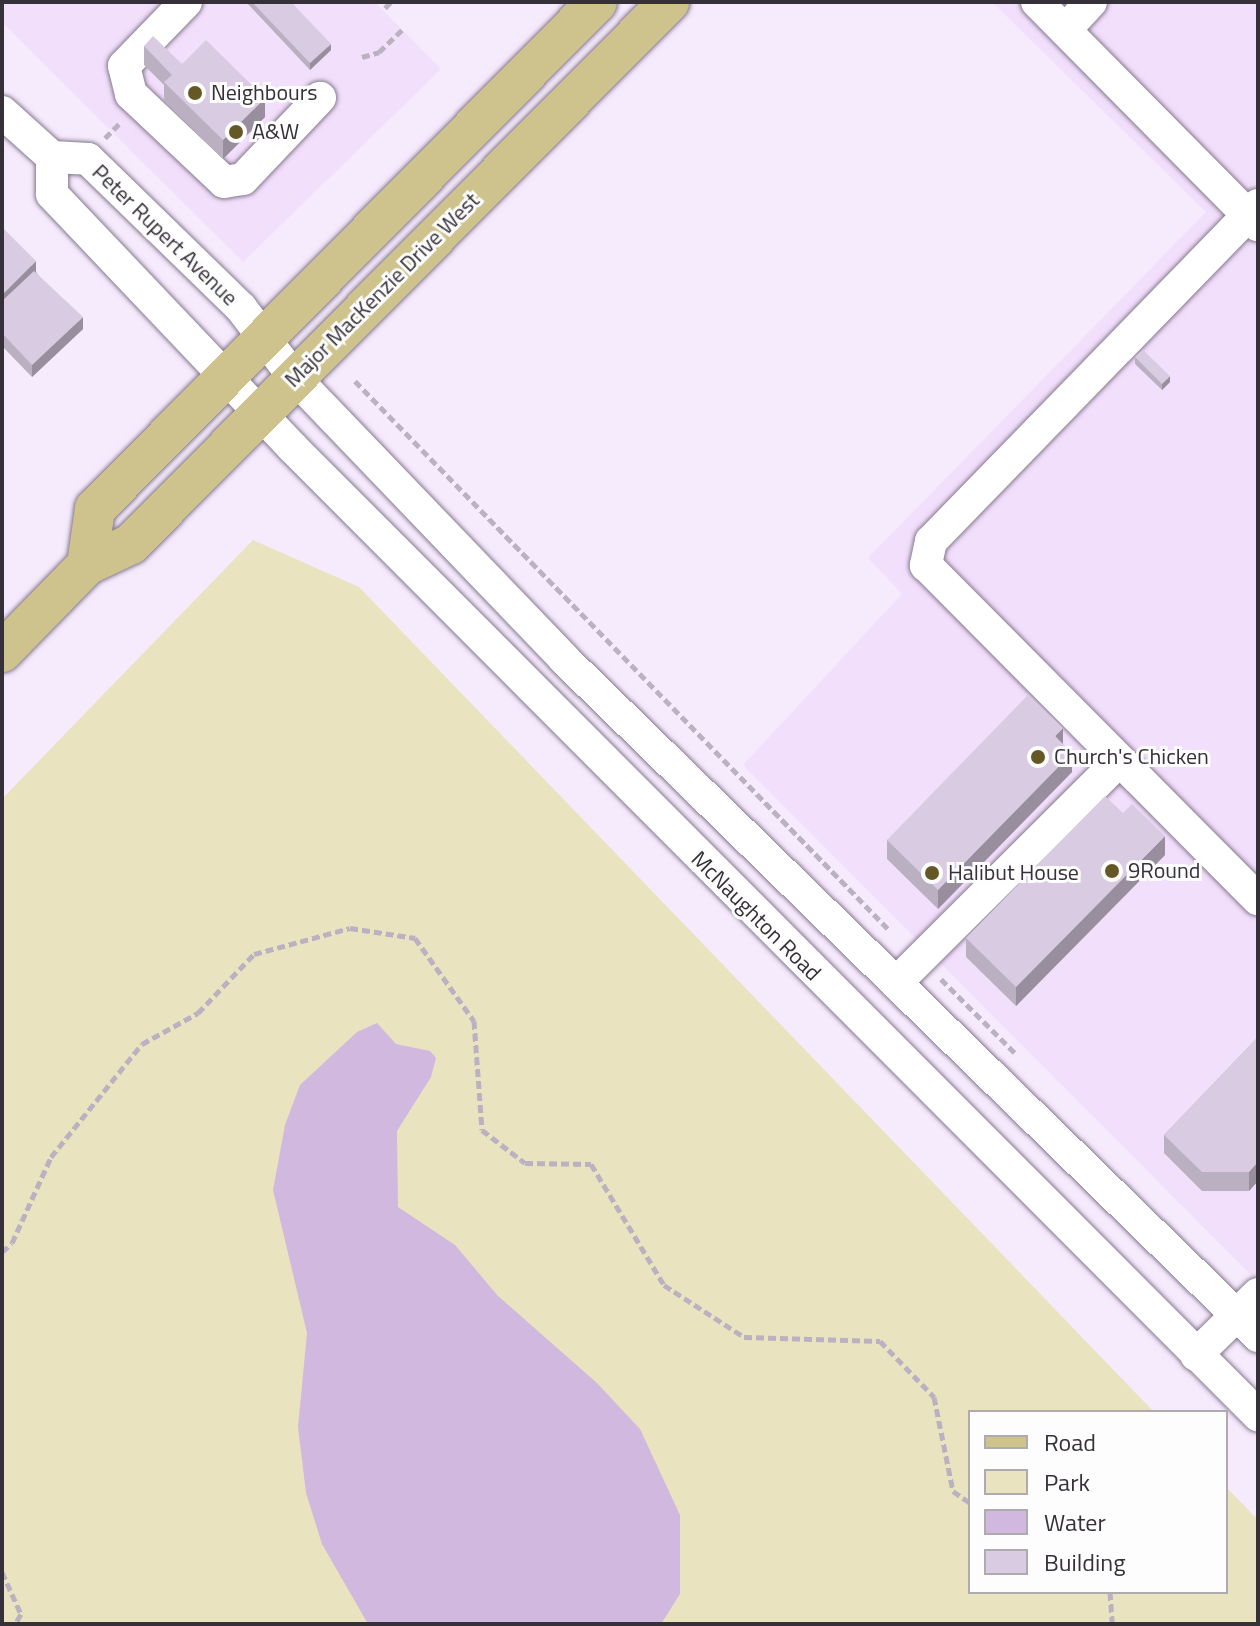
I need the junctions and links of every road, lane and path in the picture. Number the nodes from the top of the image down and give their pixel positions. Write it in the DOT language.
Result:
graph roads {
  1 [pos="186,2"];
  2 [pos="391,2"];
  3 [pos="597,2"];
  4 [pos="669,2"];
  5 [pos="1037,2"];
  6 [pos="1091,2"];
  7 [pos="385,8"];
  8 [pos="404,28"];
  9 [pos="1065,30"];
  10 [pos="362,57"];
  11 [pos="320,98"];
  12 [pos="2,112"];
  13 [pos="52,157"];
  14 [pos="1255,215"];
  15 [pos="263,340"];
  16 [pos="224,376"];
  17 [pos="294,377"];
  18 [pos="355,381"];
  19 [pos="259,412"];
  20 [pos="87,565"];
  21 [pos="2,652"];
  22 [pos="1119,761"];
  23 [pos="1258,899"];
  24 [pos="919,959"];
  25 [pos="896,983"];
  26 [pos="1026,1064"];
  27 [pos="2,1252"];
  28 [pos="1251,1315"];
  29 [pos="1196,1355"];
  30 [pos="1258,1415"];
  31 [pos="968,1502"];
  32 [pos="2,1572"];
  33 [pos="1110,1594"];
  34 [pos="15,1624"];
  35 [pos="1112,1624"];
  1 -- 11 [label="street"];
  2 -- 7 [label="path"];
  3 -- 15 [label="main road"];
  4 -- 17 [label="main road, Major MacKenzie Drive West"];
  5 -- 9 [label="street"];
  6 -- 9 [label="street"];
  8 -- 10 [label="path"];
  9 -- 14 [label="street"];
  12 -- 13 [label="street"];
  13 -- 15 [label="street, Peter Rupert Avenue"];
  13 -- 16 [label="street"];
  14 -- 22 [label="street"];
  15 -- 16 [label="main road"];
  15 -- 17 [label="street, Peter Rupert Avenue"];
  16 -- 19 [label="street, McNaughton Road"];
  16 -- 20 [label="main road"];
  17 -- 19 [label="main road, Major MacKenzie Drive West"];
  17 -- 25 [label="street"];
  18 -- 24 [label="path"];
  19 -- 20 [label="main road, Major MacKenzie Drive West"];
  19 -- 29 [label="street, McNaughton Road"];
  20 -- 21 [label="main road, Major MacKenzie Drive West"];
  22 -- 23 [label="street"];
  22 -- 24 [label="street"];
  24 -- 25 [label="street"];
  24 -- 26 [label="path"];
  25 -- 28 [label="street"];
  27 -- 31 [label="path"];
  28 -- 29 [label="street"];
  29 -- 30 [label="street, McNaughton Road"];
  32 -- 34 [label="path"];
  33 -- 35 [label="path"];
}
